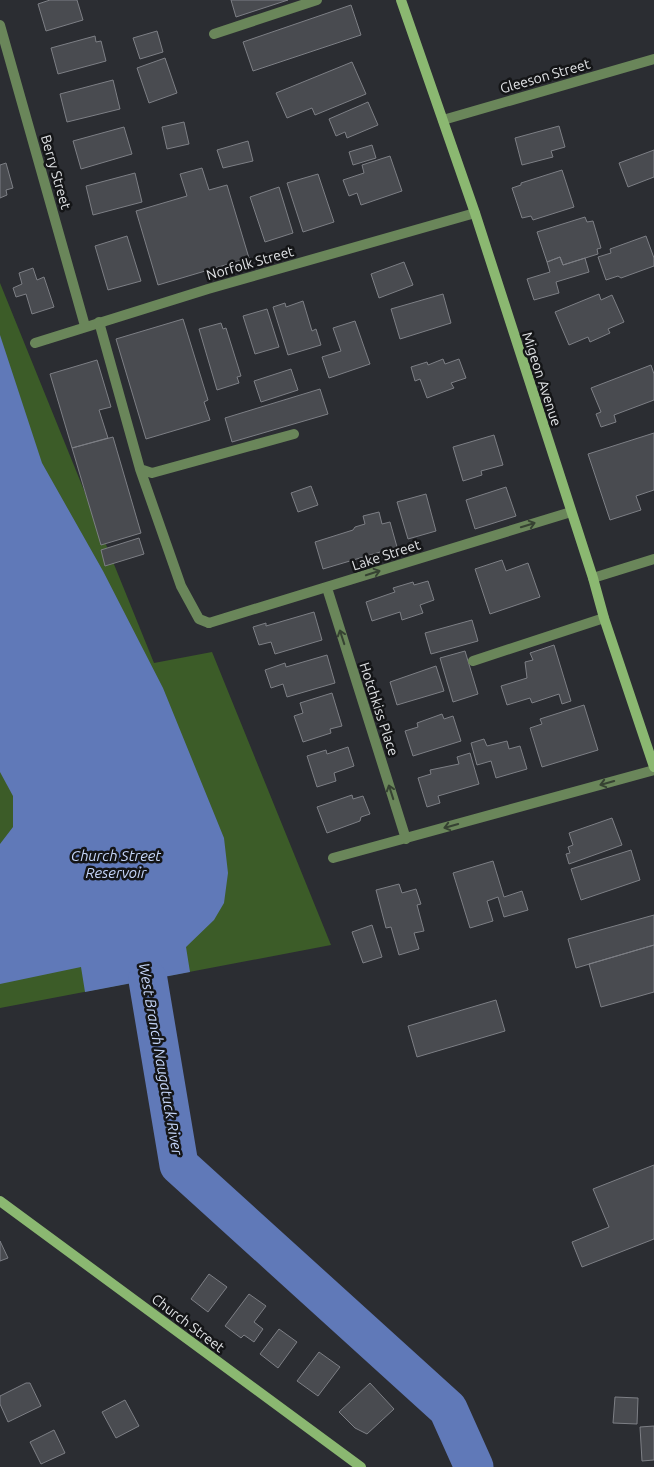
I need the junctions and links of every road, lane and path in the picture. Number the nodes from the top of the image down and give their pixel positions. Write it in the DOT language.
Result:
graph roads {
  1 [pos="317,0"];
  2 [pos="401,0"];
  3 [pos="0,25"];
  4 [pos="214,34"];
  5 [pos="654,59"];
  6 [pos="443,120"];
  7 [pos="475,213"];
  8 [pos="99,322"];
  9 [pos="85,326"];
  10 [pos="35,343"];
  11 [pos="294,434"];
  12 [pos="140,469"];
  13 [pos="571,512"];
  14 [pos="654,559"];
  15 [pos="593,578"];
  16 [pos="327,588"];
  17 [pos="604,618"];
  18 [pos="473,661"];
  19 [pos="654,768"];
  20 [pos="406,839"];
  21 [pos="333,858"];
  22 [pos="0,1201"];
  23 [pos="361,1467"];
  1 -- 4 [label="street"];
  2 -- 6 [label="main road, Migeon Avenue"];
  3 -- 9 [label="street, Berry Street"];
  5 -- 6 [label="street, Gleeson Street"];
  6 -- 7 [label="main road, Migeon Avenue"];
  7 -- 8 [label="street, Norfolk Street"];
  7 -- 13 [label="main road, Migeon Avenue"];
  8 -- 9 [label="street, Norfolk Street"];
  8 -- 12 [label="street"];
  9 -- 10 [label="street, Norfolk Street"];
  11 -- 12 [label="street"];
  12 -- 16 [label="street, Lake Street"];
  13 -- 15 [label="main road, Migeon Avenue"];
  16 -- 13 [label="street, Lake Street, one-way"];
  14 -- 15 [label="street"];
  15 -- 17 [label="main road, Migeon Avenue"];
  20 -- 16 [label="street, Hotchkiss Place, one-way"];
  17 -- 18 [label="street"];
  17 -- 19 [label="main road, Migeon Avenue"];
  19 -- 20 [label="street, one-way"];
  20 -- 21 [label="street"];
  22 -- 23 [label="main road, Church Street"];
}
